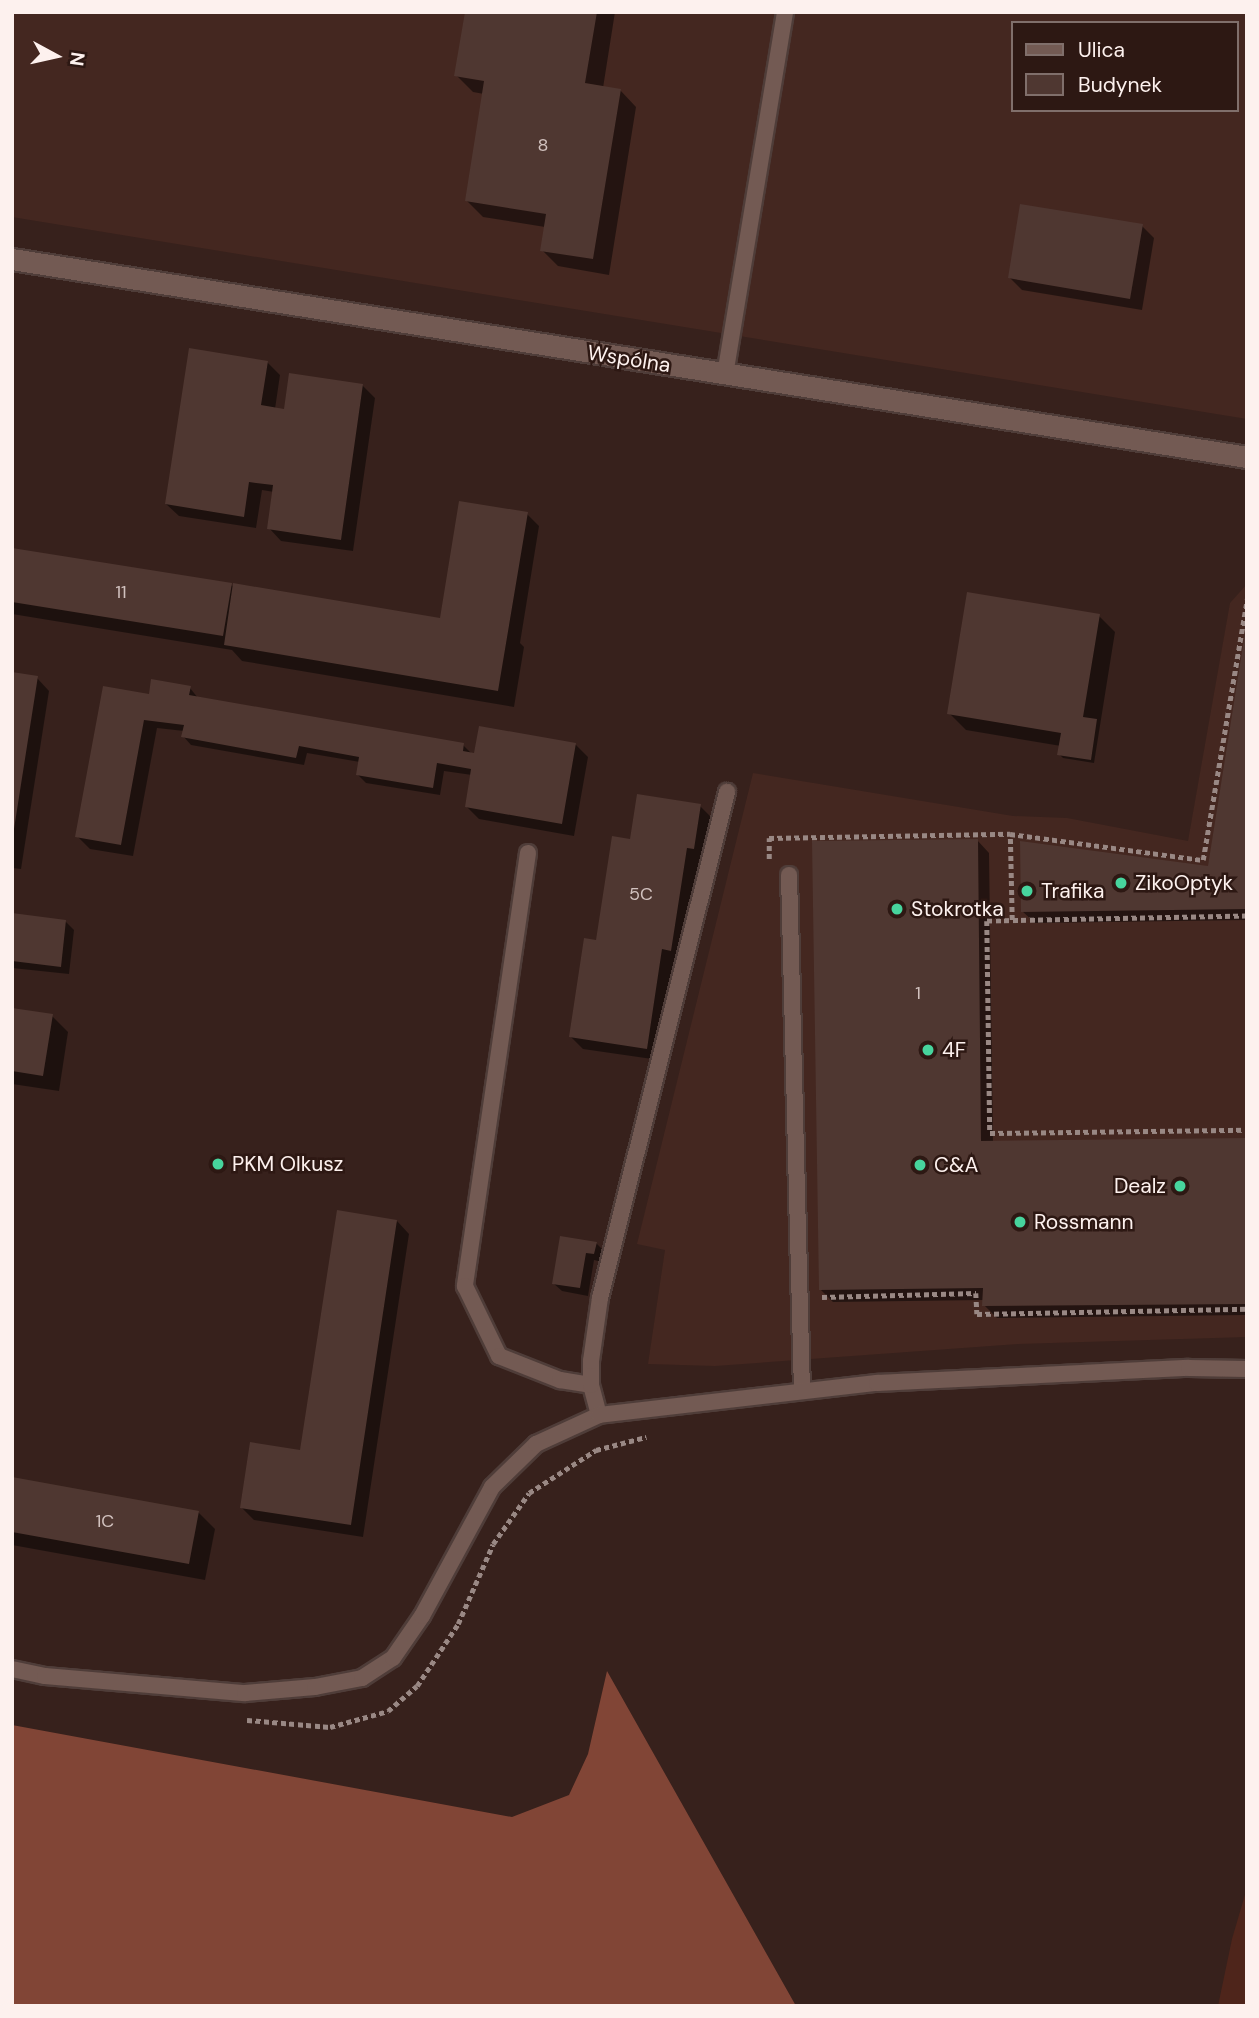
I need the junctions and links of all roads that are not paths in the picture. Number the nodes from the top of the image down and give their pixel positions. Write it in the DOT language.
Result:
graph roads {
  1 [pos="785,12"];
  2 [pos="12,259"];
  3 [pos="725,375"];
  4 [pos="1247,457"];
  5 [pos="727,792"];
  6 [pos="528,853"];
  7 [pos="789,875"];
  8 [pos="1247,1369"];
  9 [pos="591,1385"];
  10 [pos="802,1391"];
  11 [pos="599,1415"];
  12 [pos="12,1669"];
  1 -- 3 [label="lane"];
  2 -- 3 [label="street, Wspólna"];
  3 -- 4 [label="street, Wspólna"];
  5 -- 9 [label="lane"];
  6 -- 9 [label="lane"];
  7 -- 10 [label="lane"];
  8 -- 10 [label="lane"];
  9 -- 11 [label="lane"];
  10 -- 11 [label="lane"];
  11 -- 12 [label="lane"];
}
